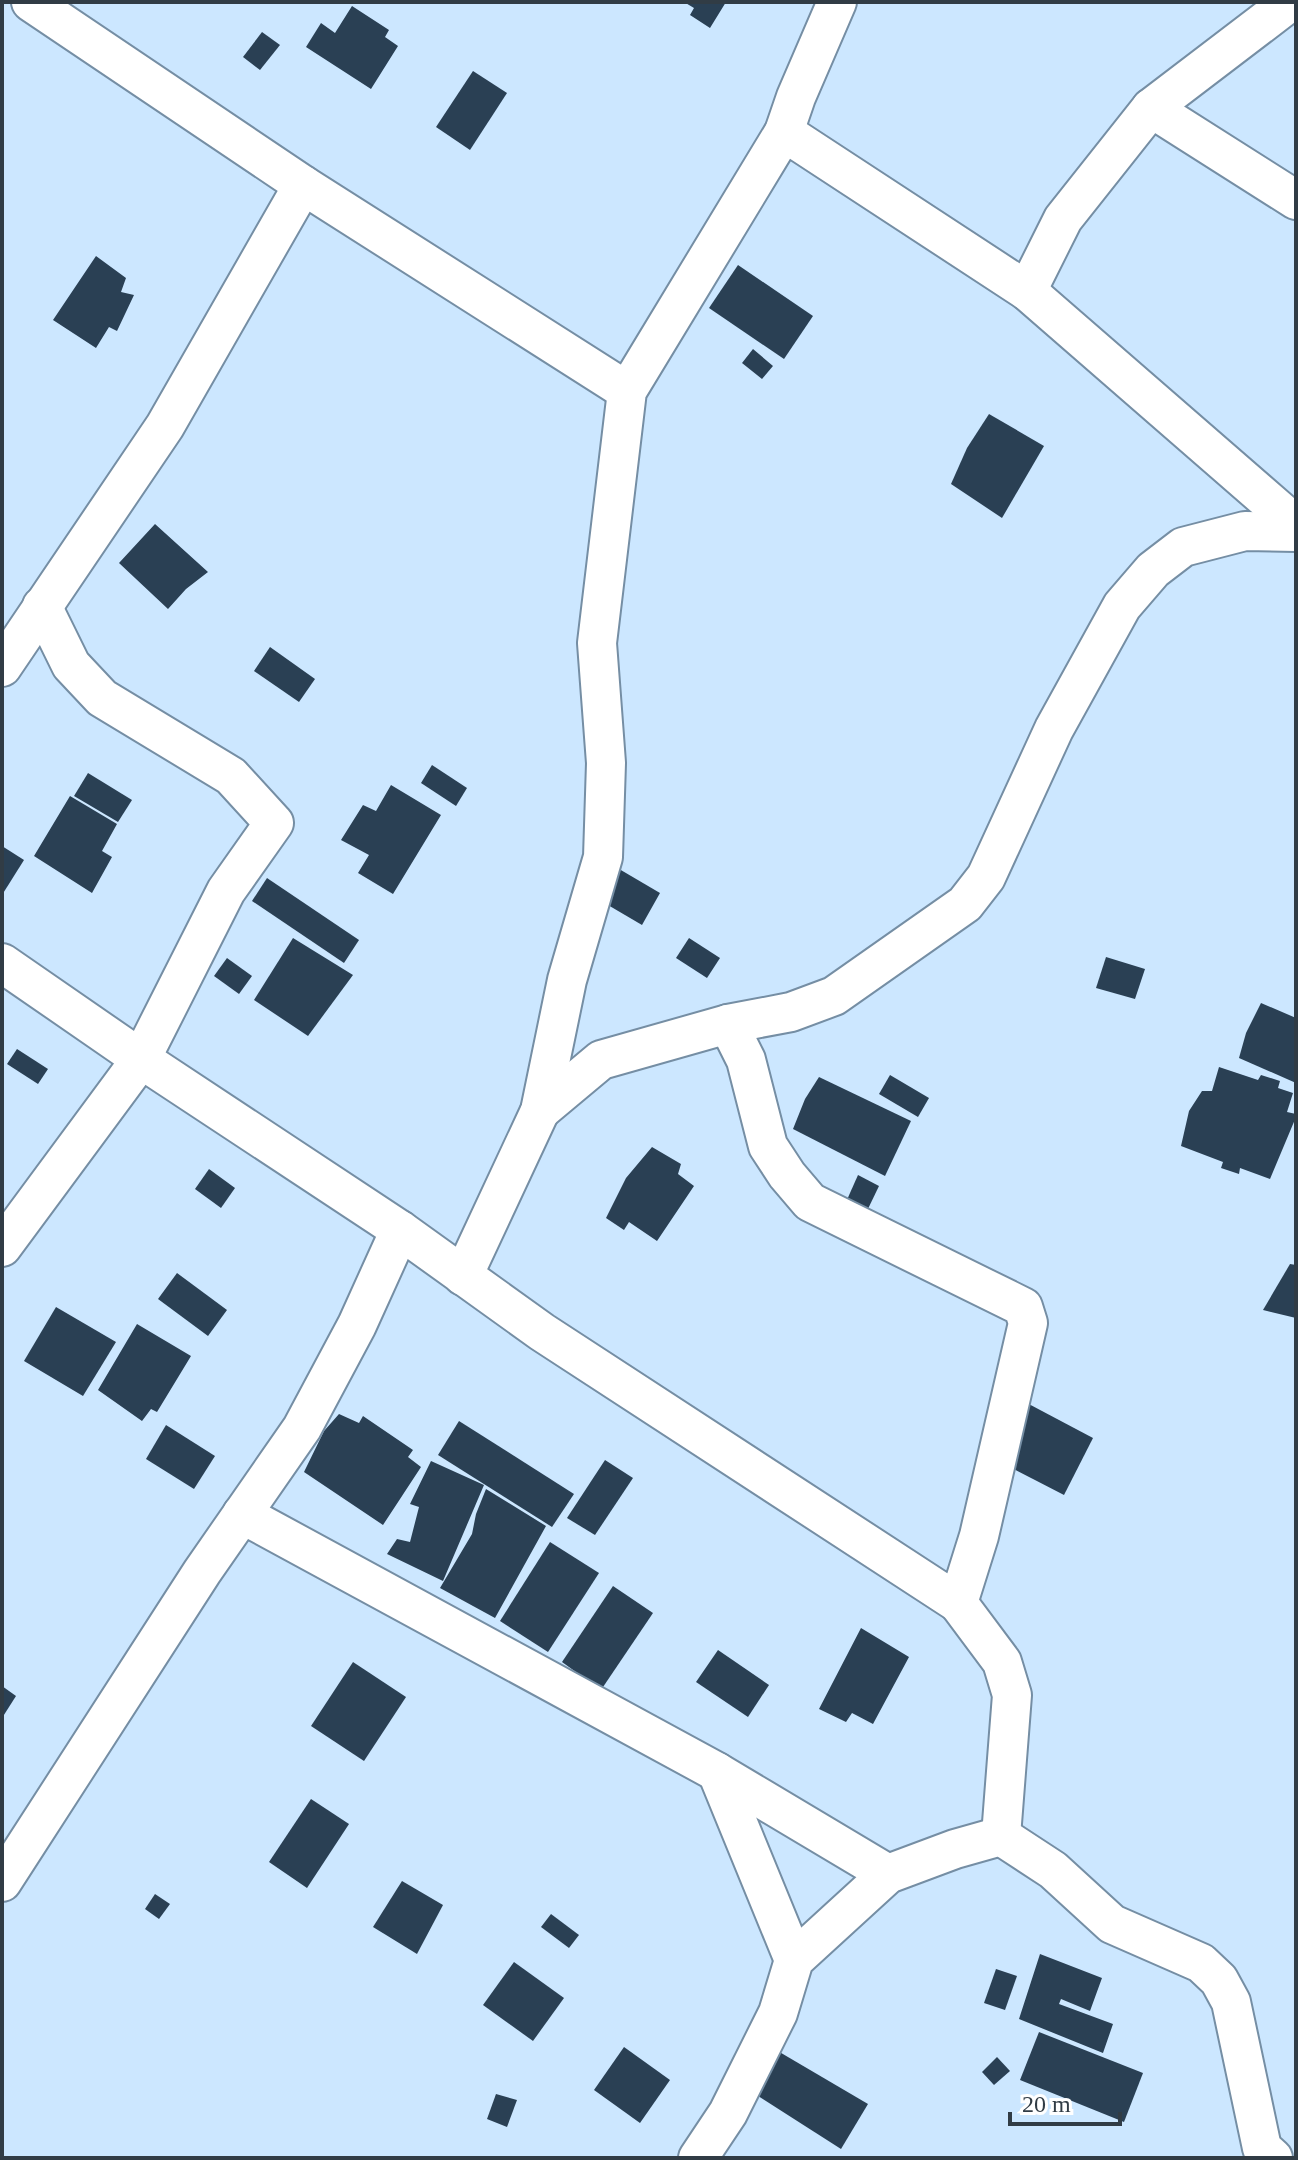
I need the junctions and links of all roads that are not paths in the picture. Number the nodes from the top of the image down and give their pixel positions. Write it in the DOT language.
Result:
graph roads {
  1 [pos="31,2"];
  2 [pos="837,2"];
  3 [pos="1290,2"];
  4 [pos="1151,108"];
  5 [pos="784,132"];
  6 [pos="303,185"];
  7 [pos="1296,200"];
  8 [pos="1027,291"];
  9 [pos="627,391"];
  10 [pos="1296,525"];
  11 [pos="1296,532"];
  12 [pos="42,606"];
  13 [pos="2,667"];
  14 [pos="2,963"];
  15 [pos="728,1024"];
  16 [pos="141,1059"];
  17 [pos="540,1111"];
  18 [pos="400,1230"];
  19 [pos="2,1247"];
  20 [pos="463,1276"];
  21 [pos="242,1514"];
  22 [pos="958,1603"];
  23 [pos="717,1772"];
  24 [pos="1001,1836"];
  25 [pos="888,1874"];
  26 [pos="2,1882"];
  27 [pos="794,1960"];
  28 [pos="698,2158"];
  29 [pos="1273,2158"];
  1 -- 6 [label="street"];
  2 -- 5 [label="street"];
  3 -- 4 [label="street"];
  4 -- 7 [label="street"];
  4 -- 8 [label="street"];
  5 -- 8 [label="street"];
  5 -- 9 [label="street"];
  6 -- 9 [label="street"];
  6 -- 12 [label="street"];
  8 -- 10 [label="street"];
  9 -- 17 [label="street"];
  11 -- 15 [label="street"];
  12 -- 13 [label="street"];
  12 -- 16 [label="street"];
  14 -- 16 [label="street"];
  15 -- 17 [label="street"];
  15 -- 22 [label="street"];
  16 -- 18 [label="street"];
  16 -- 19 [label="street"];
  17 -- 20 [label="street"];
  18 -- 20 [label="street"];
  18 -- 21 [label="street"];
  20 -- 22 [label="street"];
  21 -- 23 [label="street"];
  21 -- 26 [label="street"];
  22 -- 24 [label="street"];
  23 -- 25 [label="street"];
  23 -- 27 [label="street"];
  24 -- 25 [label="street"];
  24 -- 29 [label="street"];
  25 -- 27 [label="street"];
  27 -- 28 [label="street"];
}
